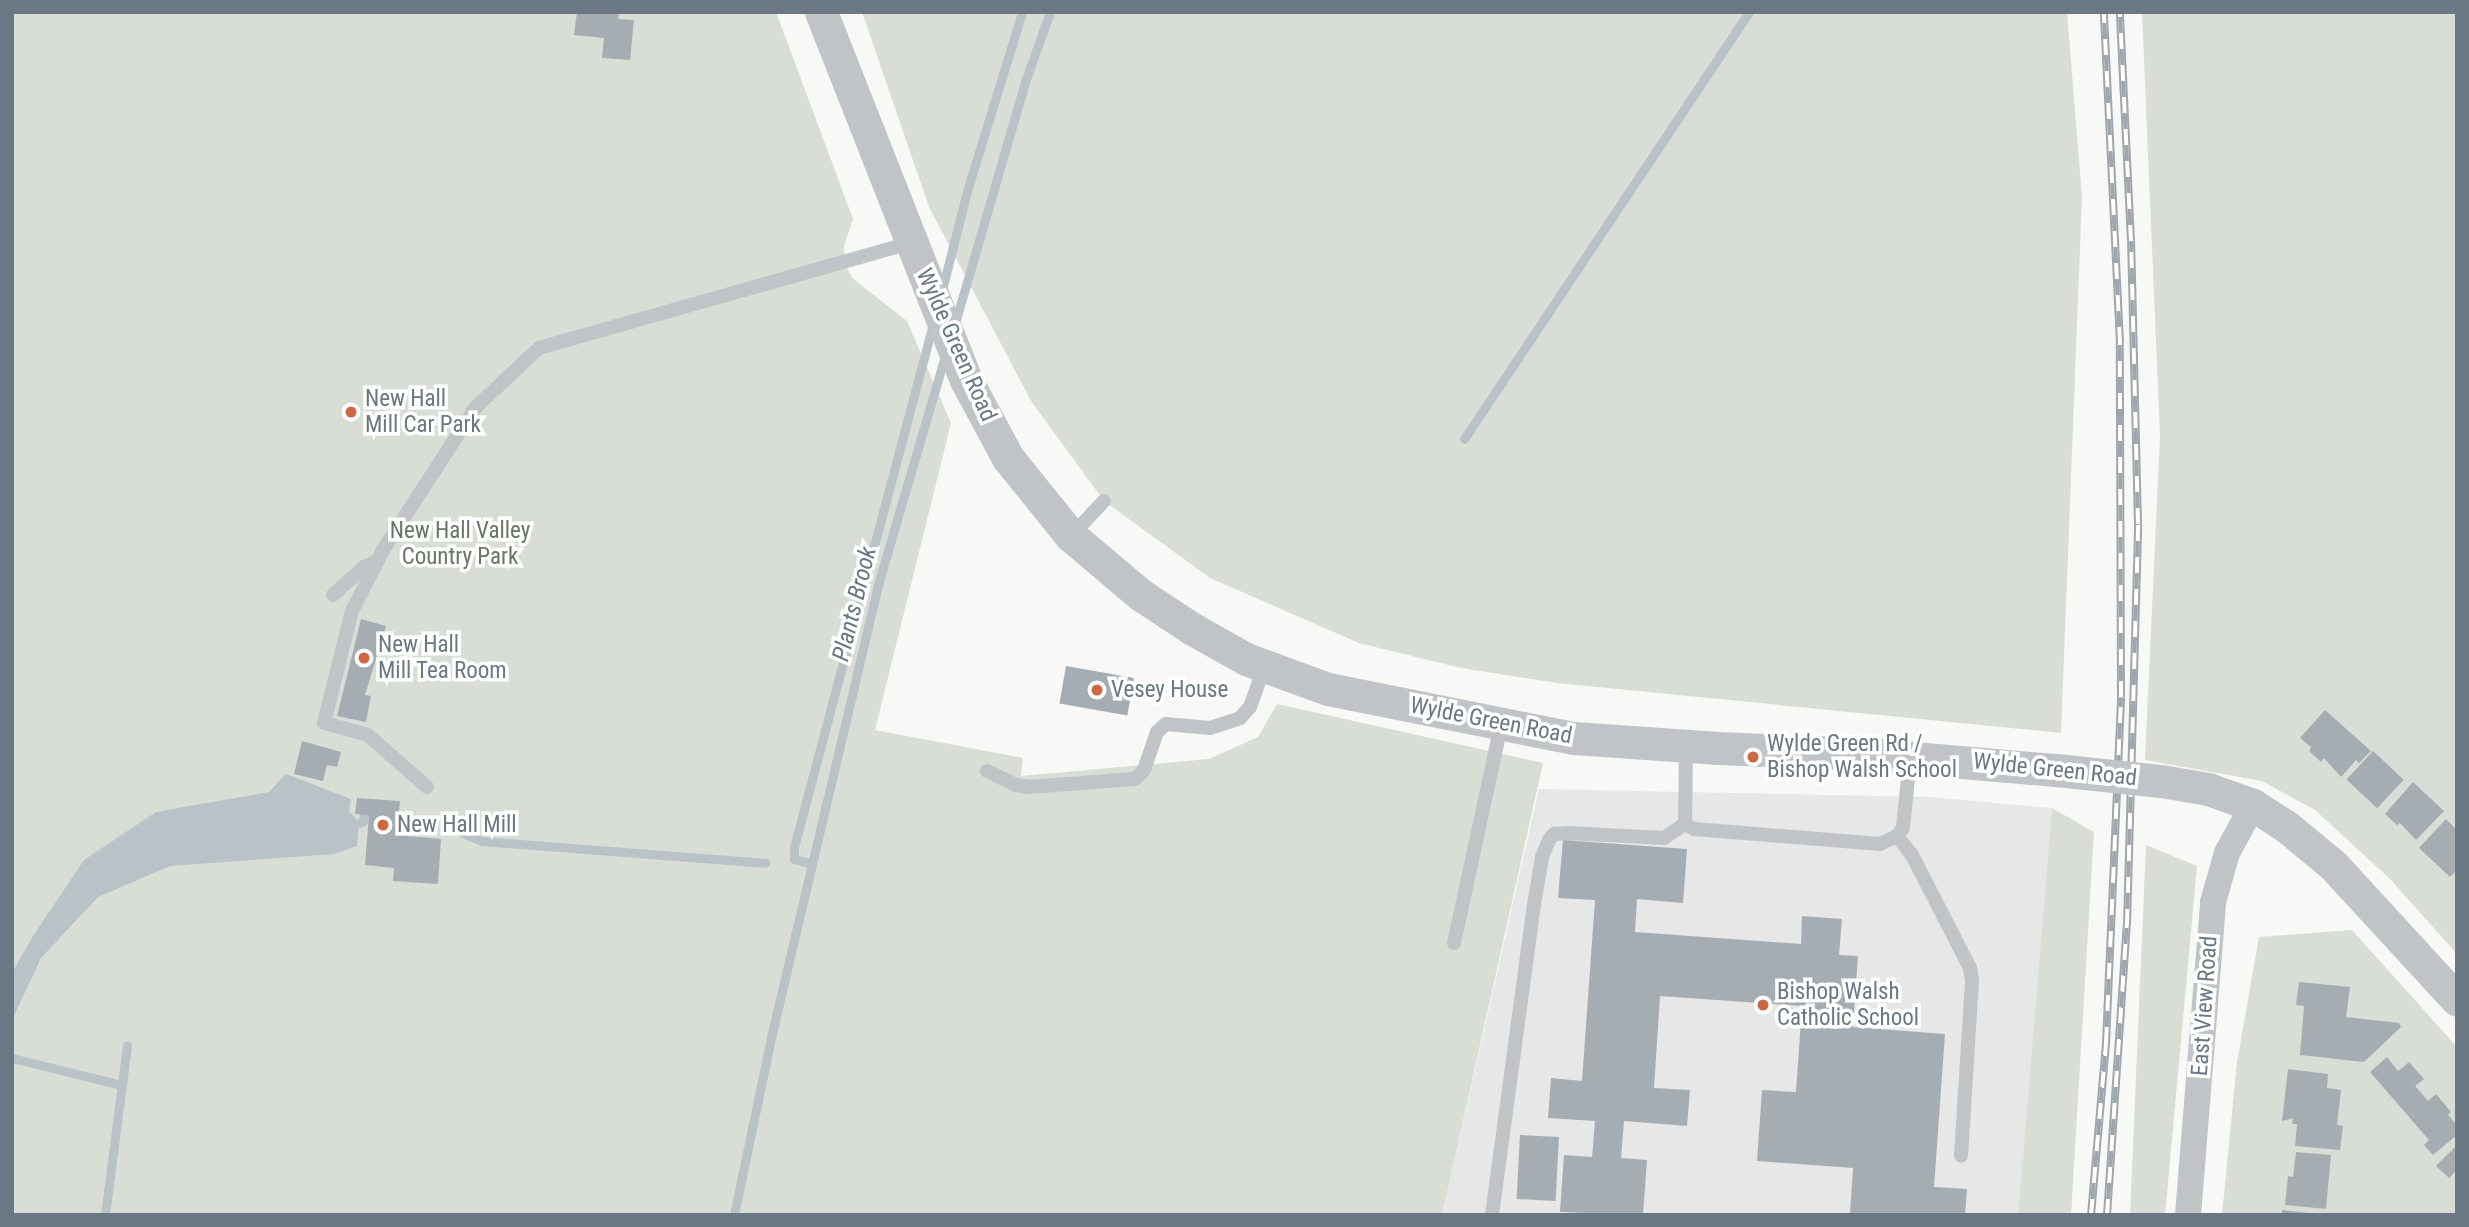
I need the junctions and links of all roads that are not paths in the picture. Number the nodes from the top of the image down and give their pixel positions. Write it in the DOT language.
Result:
graph roads {
  1 [pos="821,12"];
  2 [pos="911,243"];
  3 [pos="1104,500"];
  4 [pos="1071,536"];
  5 [pos="378,561"];
  6 [pos="333,595"];
  7 [pos="1265,666"];
  8 [pos="1501,725"];
  9 [pos="1686,746"];
  10 [pos="1910,758"];
  11 [pos="987,771"];
  12 [pos="427,787"];
  13 [pos="2253,805"];
  14 [pos="1685,824"];
  15 [pos="1896,836"];
  16 [pos="1454,943"];
  17 [pos="2457,1000"];
  18 [pos="1961,1156"];
  19 [pos="1492,1215"];
  20 [pos="2188,1215"];
  1 -- 2 [label="street, Wylde Green Road"];
  2 -- 4 [label="street, Wylde Green Road"];
  2 -- 5 [label="lane"];
  3 -- 4 [label="lane"];
  4 -- 7 [label="street, Wylde Green Road"];
  5 -- 6 [label="lane"];
  5 -- 12 [label="lane"];
  7 -- 8 [label="street, Wylde Green Road"];
  7 -- 11 [label="lane"];
  8 -- 9 [label="street, Wylde Green Road"];
  8 -- 16 [label="lane"];
  9 -- 10 [label="street, Wylde Green Road"];
  9 -- 14 [label="lane"];
  10 -- 13 [label="street, Wylde Green Road, bridge"];
  10 -- 15 [label="lane"];
  13 -- 17 [label="street, Wylde Green Road"];
  13 -- 20 [label="street, East View Road"];
  14 -- 15 [label="lane"];
  14 -- 19 [label="lane"];
  15 -- 18 [label="lane"];
}
